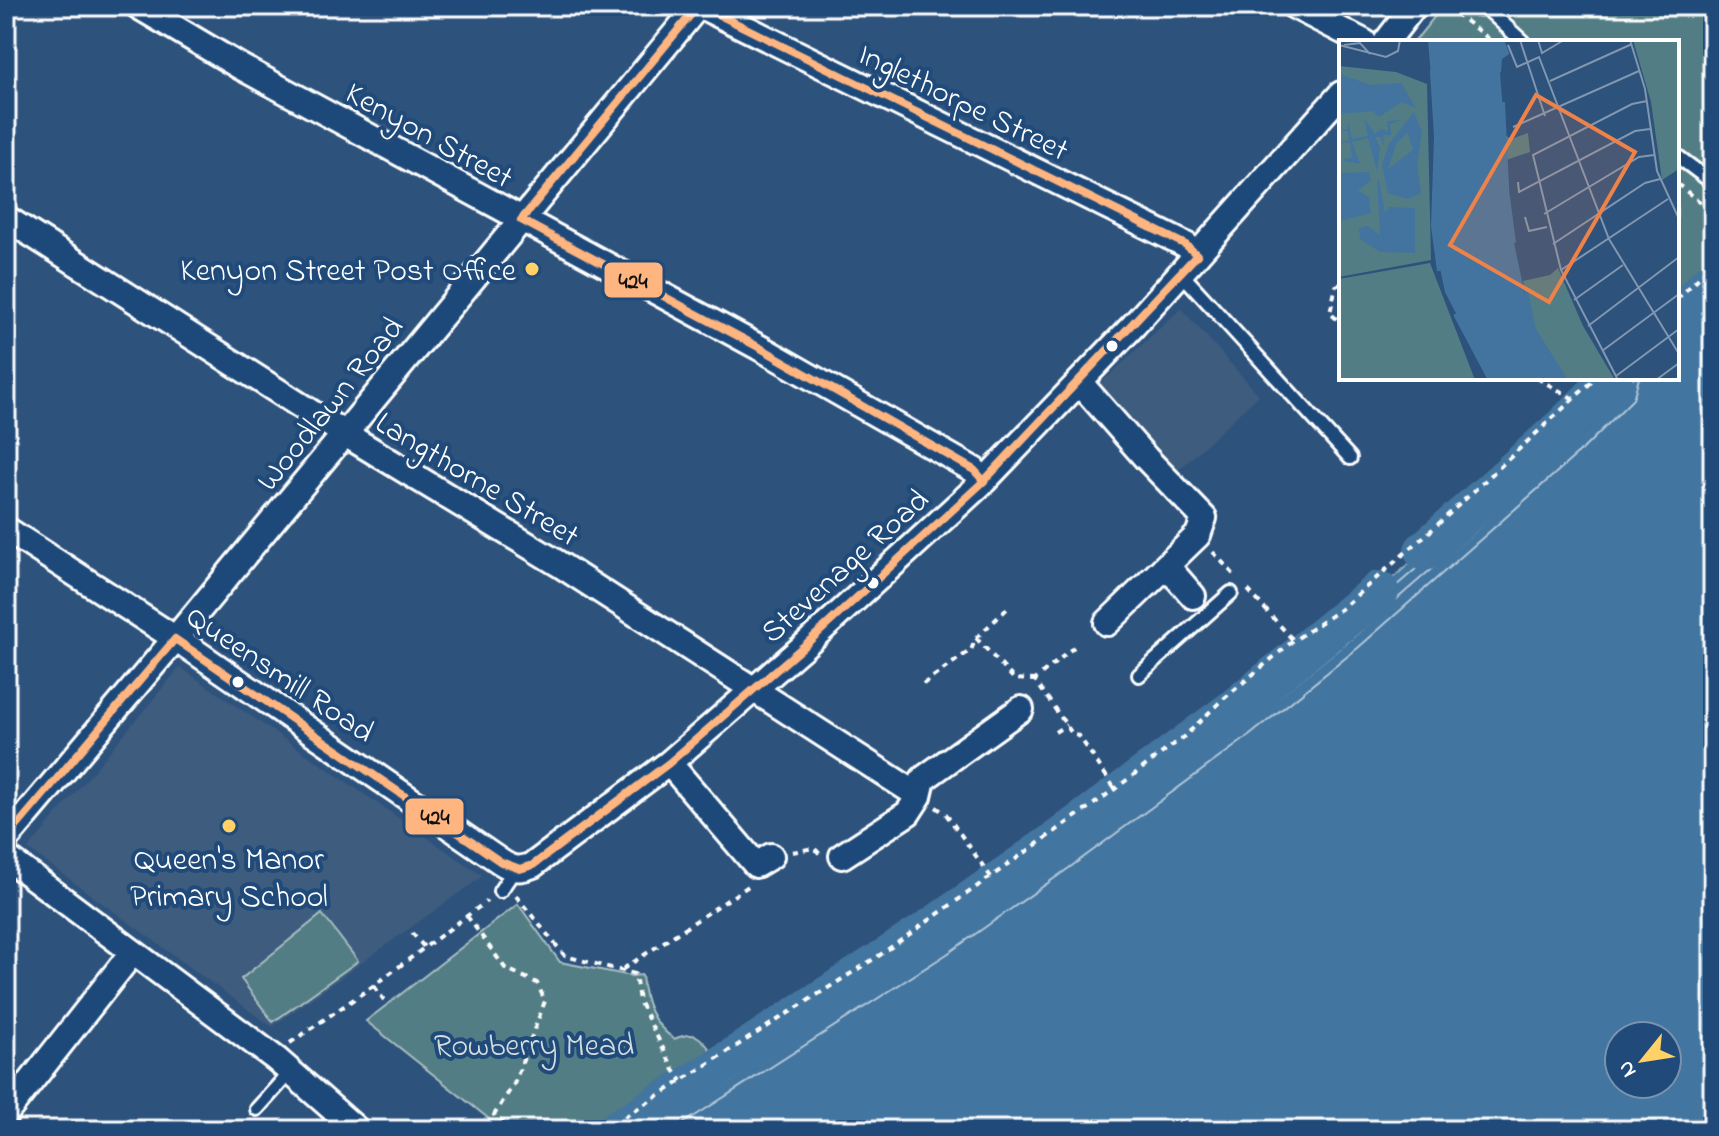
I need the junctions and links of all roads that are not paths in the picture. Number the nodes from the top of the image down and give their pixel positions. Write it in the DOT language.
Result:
graph roads {
  1 [pos="138,6"];
  2 [pos="700,6"];
  3 [pos="1294,6"];
  4 [pos="1414,6"];
  5 [pos="1484,6"];
  6 [pos="1360,40"];
  7 [pos="1388,40"];
  8 [pos="1521,40"];
  9 [pos="1339,96"];
  10 [pos="1679,158"];
  11 [pos="1713,183"];
  12 [pos="6,218"];
  13 [pos="521,220"];
  14 [pos="1189,264"];
  15 [pos="1080,383"];
  16 [pos="345,434"];
  17 [pos="1350,458"];
  18 [pos="984,481"];
  19 [pos="6,529"];
  20 [pos="1167,566"];
  21 [pos="1231,593"];
  22 [pos="1200,605"];
  23 [pos="1107,623"];
  24 [pos="175,639"];
  25 [pos="1139,675"];
  26 [pos="755,689"];
  27 [pos="1021,709"];
  28 [pos="669,763"];
  29 [pos="919,796"];
  30 [pos="6,839"];
  31 [pos="842,856"];
  32 [pos="6,857"];
  33 [pos="758,873"];
  34 [pos="511,880"];
  35 [pos="132,953"];
  36 [pos="286,1058"];
  37 [pos="257,1109"];
  38 [pos="6,1113"];
  39 [pos="357,1130"];
  1 -- 13 [label="street, Kenyon Street"];
  2 -- 13 [label="street, Woodlawn Road"];
  2 -- 14 [label="street, Inglethorpe Street"];
  3 -- 6 [label="street"];
  4 -- 7 [label="street"];
  5 -- 8 [label="lane"];
  9 -- 14 [label="street, Stevenage Road"];
  10 -- 11 [label="lane"];
  12 -- 16 [label="street, Langthorne Street"];
  13 -- 16 [label="street, Woodlawn Road"];
  13 -- 18 [label="street, Kenyon Street"];
  14 -- 15 [label="street, Stevenage Road"];
  14 -- 17 [label="lane"];
  15 -- 18 [label="street, Stevenage Road"];
  15 -- 20 [label="street"];
  16 -- 24 [label="street, Woodlawn Road"];
  16 -- 26 [label="street, Langthorne Street"];
  18 -- 26 [label="street, Stevenage Road"];
  19 -- 24 [label="street, Queensmill Road"];
  20 -- 22 [label="street"];
  20 -- 23 [label="street"];
  21 -- 22 [label="lane"];
  22 -- 25 [label="lane"];
  24 -- 30 [label="street, Woodlawn Road"];
  24 -- 34 [label="street, Queensmill Road"];
  26 -- 28 [label="street, Stevenage Road"];
  26 -- 29 [label="street, Langthorne Street"];
  27 -- 29 [label="street"];
  28 -- 33 [label="street"];
  28 -- 34 [label="street, Stevenage Road"];
  29 -- 31 [label="street"];
  32 -- 35 [label="street"];
  35 -- 36 [label="street"];
  35 -- 38 [label="street"];
  36 -- 37 [label="lane"];
  36 -- 39 [label="street"];
}
